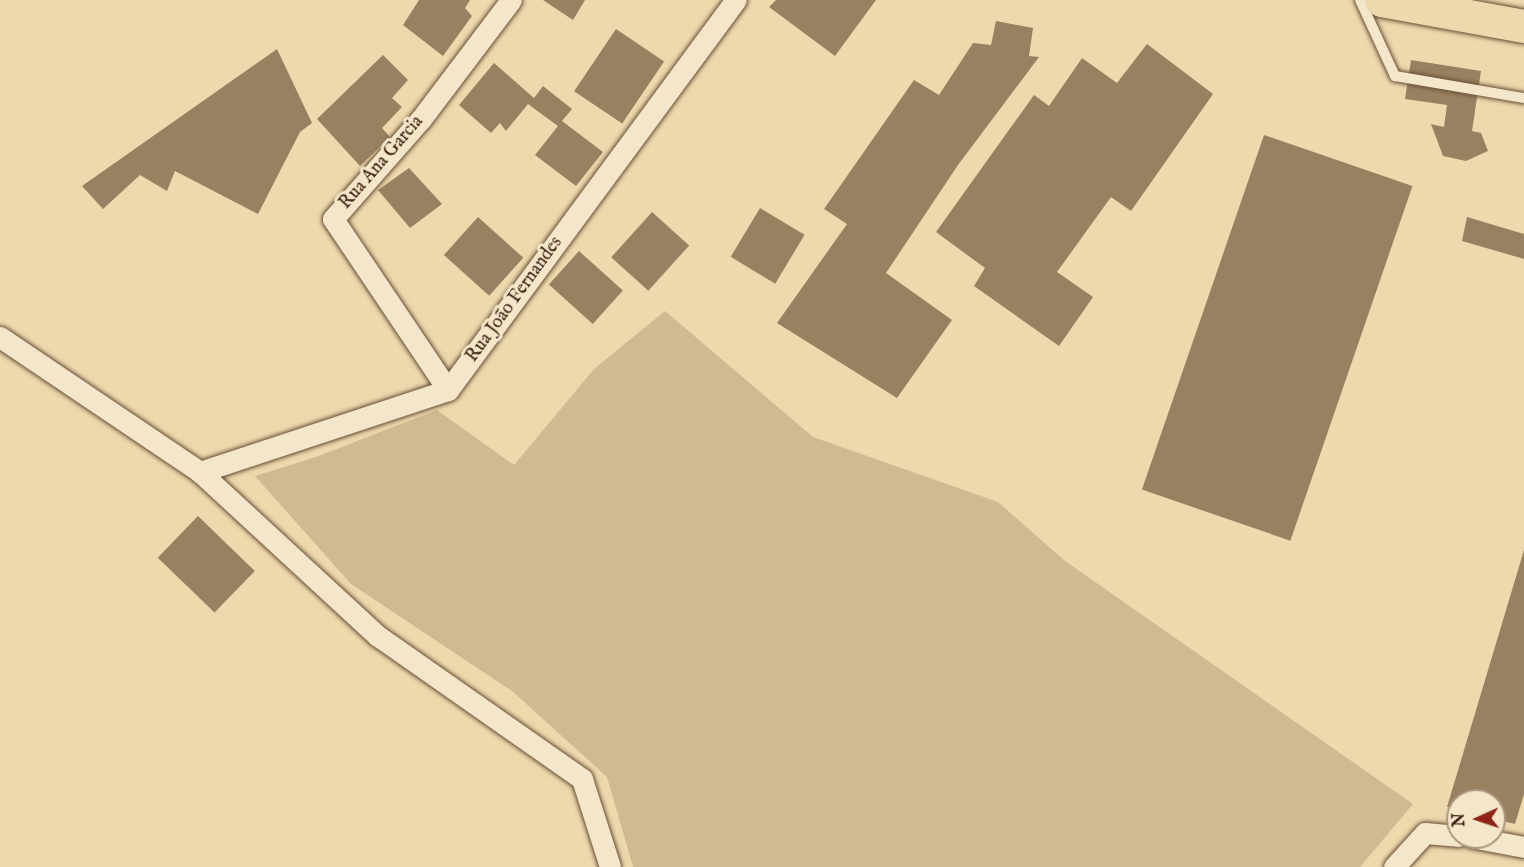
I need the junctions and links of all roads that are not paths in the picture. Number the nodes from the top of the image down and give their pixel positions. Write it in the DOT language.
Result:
graph roads {
  1 [pos="511,0"];
  2 [pos="736,0"];
  3 [pos="1360,0"];
  4 [pos="1381,0"];
  5 [pos="1524,26"];
  6 [pos="1524,98"];
  7 [pos="0,338"];
  8 [pos="448,390"];
  9 [pos="200,472"];
  10 [pos="1446,835"];
  11 [pos="1506,844"];
  12 [pos="1524,847"];
  13 [pos="610,867"];
  14 [pos="1394,867"];
  1 -- 8 [label="street, Rua Ana Garcia"];
  2 -- 8 [label="street, Rua João Fernandes"];
  3 -- 6 [label="lane"];
  4 -- 5 [label="main road"];
  7 -- 9 [label="street"];
  8 -- 9 [label="street"];
  9 -- 13 [label="street"];
  10 -- 14 [label="street"];
  11 -- 12 [label="street"];
}
